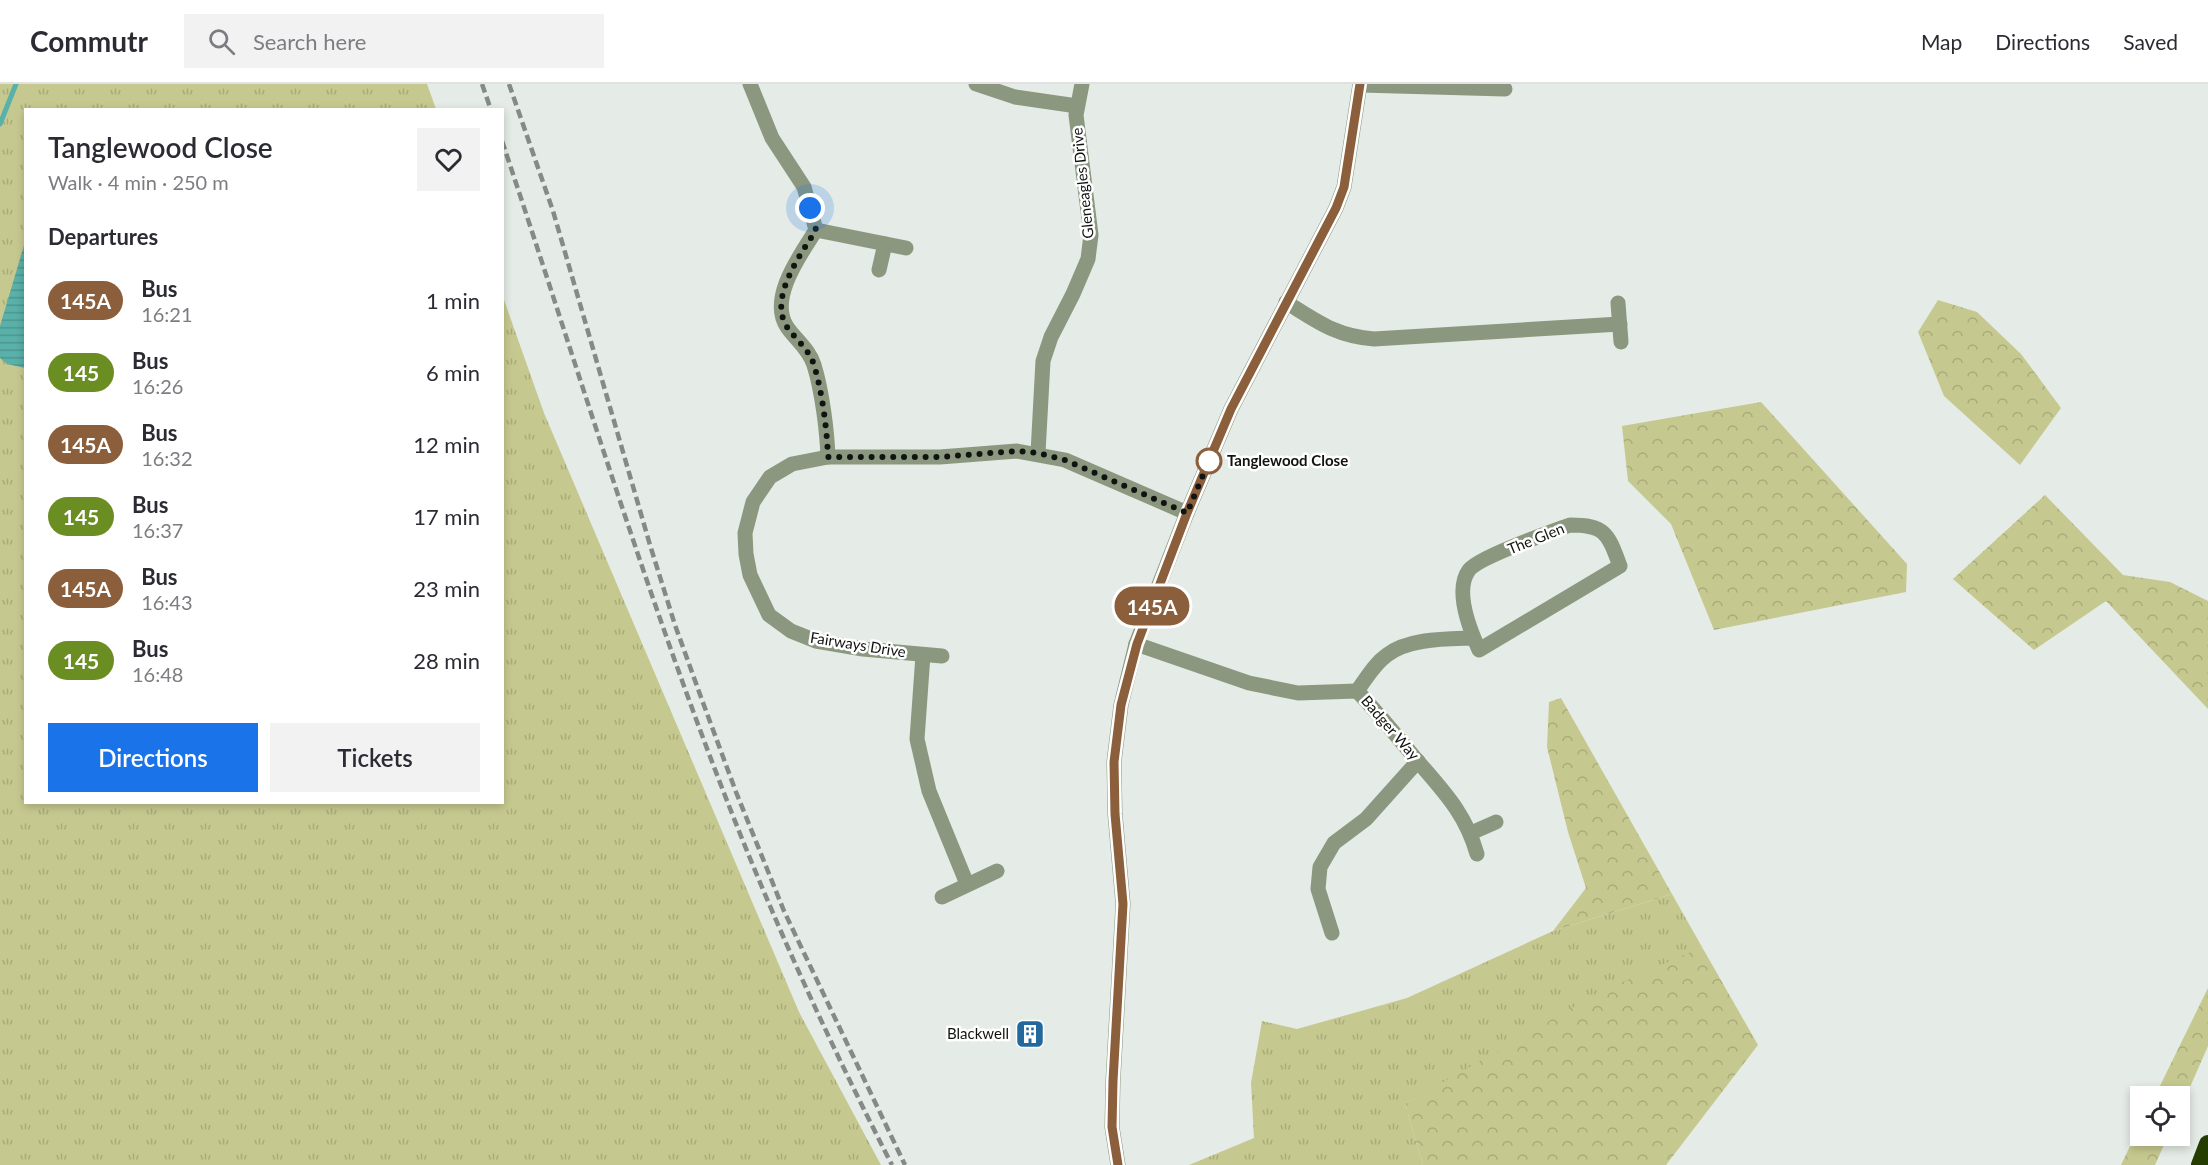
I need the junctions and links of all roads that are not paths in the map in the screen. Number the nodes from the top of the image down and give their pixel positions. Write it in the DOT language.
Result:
graph roads {
  1 [pos="750,84"];
  2 [pos="976,84"];
  3 [pos="1082,84"];
  4 [pos="1360,85"];
  5 [pos="1505,89"];
  6 [pos="1077,106"];
  7 [pos="816,230"];
  8 [pos="885,244"];
  9 [pos="906,248"];
  10 [pos="879,270"];
  11 [pos="1286,302"];
  12 [pos="1618,303"];
  13 [pos="1620,324"];
  14 [pos="1621,342"];
  15 [pos="1038,453"];
  16 [pos="828,457"];
  17 [pos="1187,513"];
  18 [pos="1473,638"];
  19 [pos="1137,644"];
  20 [pos="923,655"];
  21 [pos="942,656"];
  22 [pos="1357,691"];
  23 [pos="1418,761"];
  24 [pos="1496,822"];
  25 [pos="1471,833"];
  26 [pos="1477,854"];
  27 [pos="997,871"];
  28 [pos="968,884"];
  29 [pos="942,897"];
  30 [pos="1332,933"];
  31 [pos="2208,1144"];
  32 [pos="1118,1165"];
  33 [pos="2200,1165"];
  1 -- 7 [label="street"];
  2 -- 6 [label="street"];
  3 -- 6 [label="street, Gleneagles Drive"];
  4 -- 5 [label="street"];
  4 -- 11 [label="street"];
  6 -- 15 [label="street, Gleneagles Drive"];
  7 -- 8 [label="street"];
  7 -- 16 [label="street"];
  8 -- 9 [label="street"];
  8 -- 10 [label="street"];
  11 -- 13 [label="street"];
  11 -- 17 [label="street"];
  12 -- 13 [label="street"];
  13 -- 14 [label="street"];
  15 -- 16 [label="street, Fairways Drive"];
  15 -- 17 [label="street, Fairways Drive"];
  16 -- 20 [label="street, Fairways Drive"];
  17 -- 19 [label="street"];
  18 -- 18 [label="street, The Glen"];
  18 -- 22 [label="street, The Glen"];
  19 -- 22 [label="street, Badger Way"];
  19 -- 32 [label="street"];
  20 -- 21 [label="street, Fairways Drive"];
  20 -- 28 [label="street, Fairways Drive"];
  22 -- 23 [label="street, Badger Way"];
  23 -- 25 [label="street, Badger Way"];
  23 -- 30 [label="street"];
  24 -- 25 [label="street"];
  25 -- 26 [label="street, Badger Way"];
  27 -- 28 [label="street"];
  28 -- 29 [label="street"];
  31 -- 33 [label="highway"];
}
